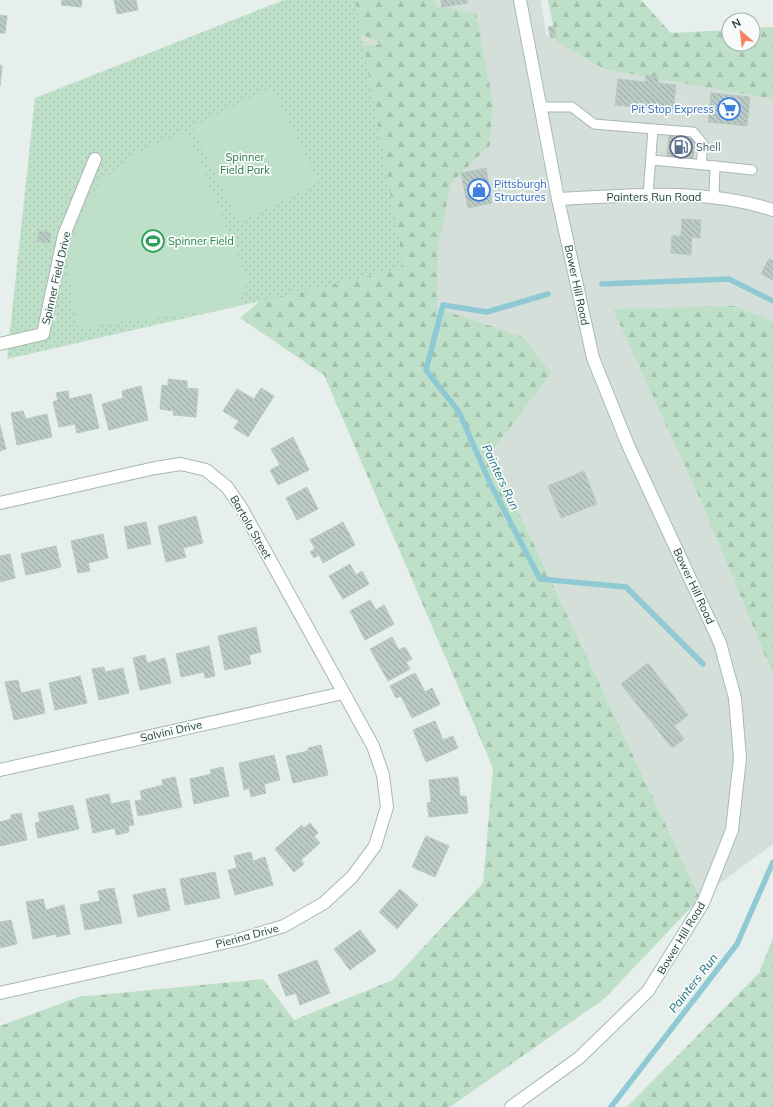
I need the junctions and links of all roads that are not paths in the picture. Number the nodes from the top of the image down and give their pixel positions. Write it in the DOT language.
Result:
graph roads {
  1 [pos="520,0"];
  2 [pos="540,107"];
  3 [pos="653,129"];
  4 [pos="95,160"];
  5 [pos="652,160"];
  6 [pos="701,165"];
  7 [pos="715,166"];
  8 [pos="752,170"];
  9 [pos="648,195"];
  10 [pos="714,197"];
  11 [pos="558,198"];
  12 [pos="773,210"];
  13 [pos="0,344"];
  14 [pos="0,503"];
  15 [pos="343,693"];
  16 [pos="0,770"];
  17 [pos="0,993"];
  18 [pos="511,1107"];
  1 -- 2 [label="street, Bower Hill Road"];
  2 -- 3 [label="lane"];
  2 -- 11 [label="street, Bower Hill Road"];
  3 -- 5 [label="lane"];
  3 -- 6 [label="lane"];
  4 -- 13 [label="street, Spinner Field Drive"];
  5 -- 6 [label="lane"];
  5 -- 9 [label="lane"];
  6 -- 7 [label="lane"];
  7 -- 8 [label="lane"];
  7 -- 10 [label="lane"];
  9 -- 10 [label="street, Painters Run Road"];
  9 -- 11 [label="street, Painters Run Road"];
  10 -- 12 [label="street, Painters Run Road"];
  11 -- 18 [label="street, Bower Hill Road"];
  14 -- 15 [label="street, Bartola Street"];
  15 -- 16 [label="street, Salvini Drive"];
  15 -- 17 [label="street, Pierina Drive"];
}
